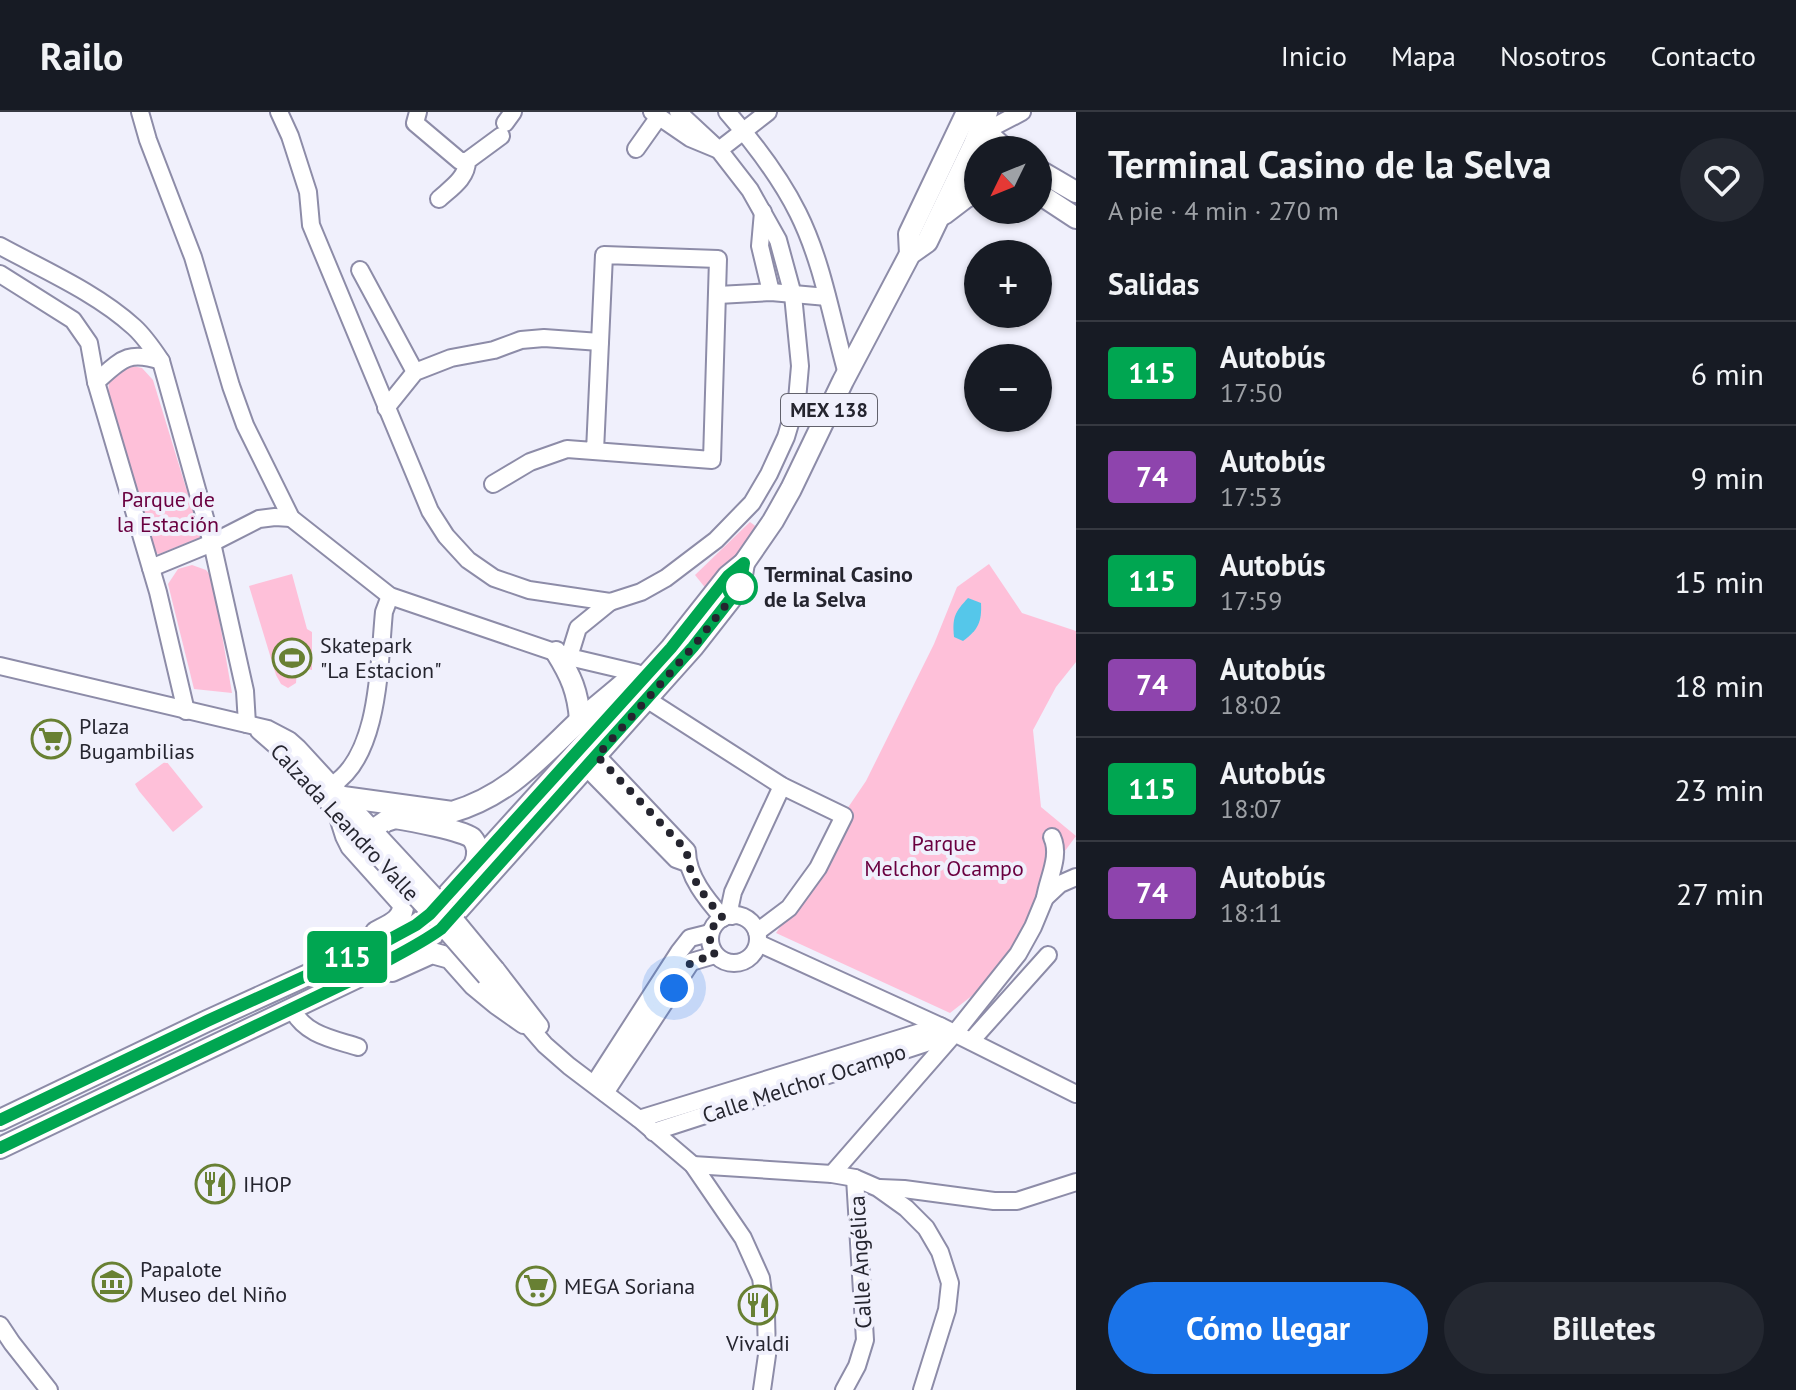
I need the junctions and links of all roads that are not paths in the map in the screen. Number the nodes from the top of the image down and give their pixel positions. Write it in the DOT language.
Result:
graph roads {
  1 [pos="140,112"];
  2 [pos="279,112"];
  3 [pos="418,112"];
  4 [pos="678,112"];
  5 [pos="727,112"];
  6 [pos="768,112"];
  7 [pos="1022,112"];
  8 [pos="655,115"];
  9 [pos="970,123"];
  10 [pos="506,124"];
  11 [pos="743,131"];
  12 [pos="987,136"];
  13 [pos="636,149"];
  14 [pos="719,150"];
  15 [pos="467,161"];
  16 [pos="1052,178"];
  17 [pos="1076,192"];
  18 [pos="439,199"];
  19 [pos="964,199"];
  20 [pos="1052,202"];
  21 [pos="763,212"];
  22 [pos="941,216"];
  23 [pos="1076,218"];
  24 [pos="8,250"];
  25 [pos="910,254"];
  26 [pos="360,270"];
  27 [pos="1,275"];
  28 [pos="771,292"];
  29 [pos="718,295"];
  30 [pos="793,295"];
  31 [pos="827,297"];
  32 [pos="600,342"];
  33 [pos="161,361"];
  34 [pos="415,372"];
  35 [pos="847,374"];
  36 [pos="96,382"];
  37 [pos="386,408"];
  38 [pos="595,451"];
  39 [pos="493,484"];
  40 [pos="291,518"];
  41 [pos="212,543"];
  42 [pos="744,563"];
  43 [pos="151,568"];
  44 [pos="390,596"];
  45 [pos="610,602"];
  46 [pos="671,648"];
  47 [pos="563,655"];
  48 [pos="0,666"];
  49 [pos="637,673"];
  50 [pos="648,700"];
  51 [pos="186,711"];
  52 [pos="580,720"];
  53 [pos="247,724"];
  54 [pos="585,760"];
  55 [pos="530,768"];
  56 [pos="782,786"];
  57 [pos="338,799"];
  58 [pos="522,812"];
  59 [pos="1052,837"];
  60 [pos="374,838"];
  61 [pos="475,863"];
  62 [pos="1076,877"];
  63 [pos="1045,898"];
  64 [pos="733,917"];
  65 [pos="710,933"];
  66 [pos="757,938"];
  67 [pos="715,955"];
  68 [pos="1048,955"];
  69 [pos="343,959"];
  70 [pos="491,973"];
  71 [pos="356,978"];
  72 [pos="292,1009"];
  73 [pos="524,1023"];
  74 [pos="955,1033"];
  75 [pos="358,1047"];
  76 [pos="569,1066"];
  77 [pos="600,1088"];
  78 [pos="1076,1094"];
  79 [pos="639,1119"];
  80 [pos="0,1120"];
  81 [pos="653,1132"];
  82 [pos="0,1148"];
  83 [pos="693,1165"];
  84 [pos="832,1174"];
  85 [pos="855,1178"];
  86 [pos="1076,1182"];
  87 [pos="878,1188"];
  88 [pos="0,1325"];
  89 [pos="49,1390"];
  90 [pos="762,1390"];
  91 [pos="844,1390"];
  92 [pos="922,1390"];
  1 -- 40 [label="street"];
  2 -- 37 [label="street"];
  3 -- 15 [label="street"];
  4 -- 14 [label="street"];
  5 -- 11 [label="street"];
  6 -- 11 [label="street"];
  7 -- 9 [label="street"];
  8 -- 13 [label="street"];
  8 -- 14 [label="street"];
  9 -- 12 [label="main road"];
  9 -- 22 [label="main road, MEX 138"];
  9 -- 25 [label="main road, MEX 138"];
  10 -- 15 [label="street"];
  11 -- 14 [label="street"];
  11 -- 31 [label="street"];
  14 -- 21 [label="street"];
  15 -- 18 [label="street"];
  16 -- 17 [label="main road"];
  19 -- 22 [label="main road"];
  20 -- 23 [label="main road"];
  21 -- 28 [label="street"];
  21 -- 30 [label="street"];
  22 -- 25 [label="main road, MEX 138"];
  24 -- 27 [label="street"];
  24 -- 33 [label="street"];
  25 -- 35 [label="main road, MEX 138"];
  26 -- 34 [label="street"];
  27 -- 36 [label="street"];
  28 -- 29 [label="street"];
  28 -- 30 [label="street"];
  29 -- 32 [label="street"];
  29 -- 38 [label="street"];
  30 -- 31 [label="street"];
  30 -- 45 [label="street"];
  31 -- 35 [label="street"];
  32 -- 34 [label="street"];
  32 -- 38 [label="street"];
  33 -- 36 [label="street"];
  33 -- 41 [label="street"];
  34 -- 37 [label="street"];
  35 -- 42 [label="main road, MEX 138"];
  36 -- 43 [label="street"];
  37 -- 45 [label="street"];
  38 -- 39 [label="street"];
  40 -- 41 [label="street"];
  40 -- 44 [label="street"];
  41 -- 43 [label="street"];
  41 -- 53 [label="street"];
  42 -- 46 [label="main road, MEX 138"];
  42 -- 50 [label="main road, MEX 138"];
  43 -- 51 [label="street"];
  44 -- 47 [label="street"];
  44 -- 57 [label="street"];
  45 -- 47 [label="street"];
  46 -- 49 [label="main road"];
  46 -- 54 [label="main road, MEX 138"];
  47 -- 49 [label="street"];
  47 -- 52 [label="main road"];
  48 -- 51 [label="street"];
  49 -- 52 [label="main road"];
  50 -- 54 [label="main road, MEX 138"];
  50 -- 56 [label="street"];
  51 -- 53 [label="street"];
  52 -- 55 [label="main road"];
  53 -- 57 [label="street, Calzada Leandro Valle"];
  53 -- 57 [label="street, Calzada Leandro Valle"];
  54 -- 55 [label="main road"];
  54 -- 58 [label="main road, MEX 138"];
  54 -- 64 [label="street"];
  54 -- 71 [label="main road, MEX 138"];
  55 -- 57 [label="main road"];
  55 -- 58 [label="main road"];
  56 -- 64 [label="street"];
  56 -- 66 [label="street"];
  57 -- 60 [label="street, Calzada Leandro Valle"];
  57 -- 69 [label="main road"];
  58 -- 61 [label="main road, MEX 138"];
  59 -- 63 [label="street"];
  60 -- 61 [label="main road"];
  60 -- 70 [label="street, Calzada Leandro Valle, bridge"];
  61 -- 69 [label="main road, MEX 138"];
  62 -- 63 [label="street"];
  63 -- 74 [label="street"];
  64 -- 65 [label="street"];
  64 -- 66 [label="street"];
  65 -- 67 [label="street"];
  65 -- 77 [label="street"];
  66 -- 67 [label="street"];
  66 -- 74 [label="street, Calle Melchor Ocampo"];
  67 -- 77 [label="street"];
  68 -- 74 [label="street"];
  69 -- 72 [label="main road"];
  69 -- 80 [label="main road, MEX 138"];
  70 -- 73 [label="street, Calzada Leandro Valle"];
  70 -- 76 [label="street, Calzada Leandro Valle"];
  71 -- 72 [label="main road, MEX 138"];
  71 -- 73 [label="main road"];
  72 -- 75 [label="street"];
  72 -- 82 [label="main road, MEX 138"];
  73 -- 76 [label="street, Calzada Leandro Valle"];
  74 -- 78 [label="street, Calle Melchor Ocampo"];
  74 -- 79 [label="street, Calle Melchor Ocampo"];
  74 -- 81 [label="street, Calle Melchor Ocampo"];
  74 -- 84 [label="street, Calle Melchor Ocampo"];
  76 -- 77 [label="street, Calzada Leandro Valle"];
  77 -- 79 [label="street, Calzada Leandro Valle"];
  79 -- 81 [label="street, Calzada Leandro Valle"];
  81 -- 83 [label="street, Calzada Leandro Valle"];
  83 -- 84 [label="street"];
  83 -- 90 [label="street, Calzada Leandro Valle"];
  84 -- 85 [label="street"];
  85 -- 87 [label="street"];
  85 -- 91 [label="street, Calle Angélica"];
  86 -- 87 [label="street"];
  87 -- 92 [label="street"];
  88 -- 89 [label="street"];
}
